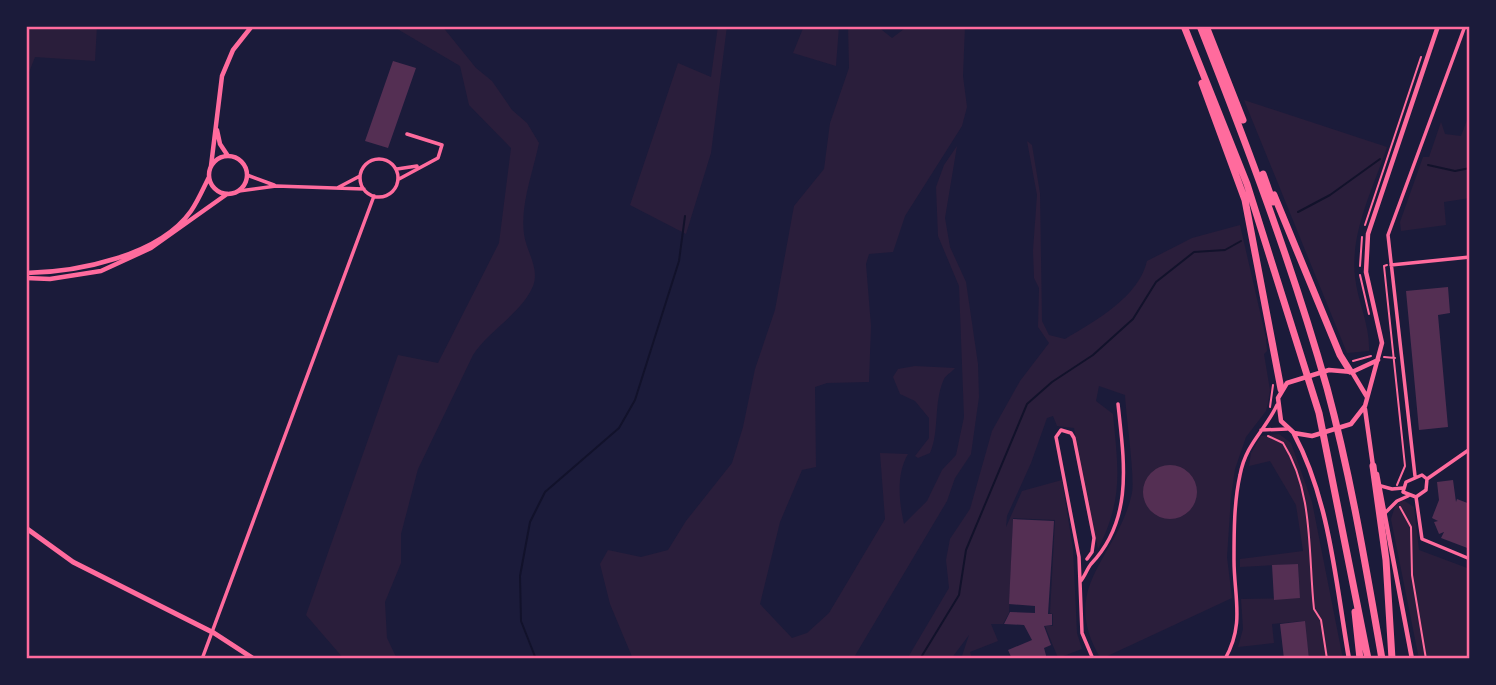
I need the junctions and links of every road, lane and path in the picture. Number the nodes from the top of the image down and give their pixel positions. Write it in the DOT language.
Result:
graph roads {
  1 [pos="252,26"];
  2 [pos="1184,26"];
  3 [pos="1200,26"];
  4 [pos="1206,26"];
  5 [pos="1438,26"];
  6 [pos="1465,26"];
  7 [pos="1188,36"];
  8 [pos="216,126"];
  9 [pos="407,134"];
  10 [pos="228,156"];
  11 [pos="211,166"];
  12 [pos="419,166"];
  13 [pos="396,169"];
  14 [pos="247,175"];
  15 [pos="360,176"];
  16 [pos="209,177"];
  17 [pos="399,178"];
  18 [pos="1266,183"];
  19 [pos="276,186"];
  20 [pos="337,187"];
  21 [pos="364,189"];
  22 [pos="239,191"];
  23 [pos="227,194"];
  24 [pos="374,196"];
  25 [pos="1470,257"];
  26 [pos="1391,265"];
  27 [pos="1384,266"];
  28 [pos="26,275"];
  29 [pos="1309,330"];
  30 [pos="1376,358"];
  31 [pos="1385,358"];
  32 [pos="1395,358"];
  33 [pos="1351,362"];
  34 [pos="1351,372"];
  35 [pos="1275,380"];
  36 [pos="1281,389"];
  37 [pos="1367,397"];
  38 [pos="1118,404"];
  39 [pos="1277,405"];
  40 [pos="1365,406"];
  41 [pos="1269,411"];
  42 [pos="1287,429"];
  43 [pos="1263,432"];
  44 [pos="1294,433"];
  45 [pos="1470,449"];
  46 [pos="1373,466"];
  47 [pos="1415,476"];
  48 [pos="1427,479"];
  49 [pos="1381,486"];
  50 [pos="1397,486"];
  51 [pos="1404,488"];
  52 [pos="1408,496"];
  53 [pos="1416,497"];
  54 [pos="1399,502"];
  55 [pos="1385,513"];
  56 [pos="1343,521"];
  57 [pos="26,528"];
  58 [pos="1079,557"];
  59 [pos="1087,559"];
  60 [pos="1470,559"];
  61 [pos="1090,564"];
  62 [pos="1079,582"];
  63 [pos="214,633"];
  64 [pos="202,659"];
  65 [pos="254,659"];
  66 [pos="1093,659"];
  67 [pos="1225,659"];
  68 [pos="1327,659"];
  69 [pos="1349,659"];
  70 [pos="1360,659"];
  71 [pos="1368,659"];
  72 [pos="1382,659"];
  73 [pos="1392,659"];
  74 [pos="1412,659"];
  75 [pos="1426,659"];
  1 -- 8 [label="street"];
  2 -- 7 [label="highway"];
  3 -- 29 [label="highway"];
  4 -- 18 [label="highway"];
  5 -- 30 [label="street"];
  6 -- 26 [label="street"];
  7 -- 36 [label="highway"];
  7 -- 56 [label="highway"];
  8 -- 10 [label="street"];
  8 -- 11 [label="street"];
  9 -- 12 [label="street"];
  10 -- 11 [label="street"];
  10 -- 14 [label="street"];
  11 -- 16 [label="street"];
  12 -- 13 [label="street"];
  12 -- 17 [label="street"];
  13 -- 15 [label="street"];
  13 -- 17 [label="street"];
  14 -- 19 [label="street"];
  14 -- 22 [label="street"];
  15 -- 20 [label="street"];
  15 -- 21 [label="street"];
  16 -- 23 [label="street"];
  16 -- 28 [label="street"];
  17 -- 24 [label="street"];
  18 -- 29 [label="highway"];
  18 -- 34 [label="highway"];
  19 -- 20 [label="street"];
  19 -- 22 [label="street"];
  20 -- 21 [label="street"];
  21 -- 24 [label="street"];
  22 -- 23 [label="street"];
  23 -- 28 [label="street"];
  24 -- 63 [label="street"];
  25 -- 26 [label="street"];
  26 -- 47 [label="street"];
  27 -- 32 [label="path"];
  29 -- 72 [label="highway"];
  30 -- 33 [label="path"];
  30 -- 34 [label="street"];
  30 -- 37 [label="street"];
  31 -- 32 [label="path"];
  32 -- 50 [label="path"];
  34 -- 36 [label="street"];
  34 -- 37 [label="street"];
  35 -- 41 [label="path"];
  36 -- 39 [label="street"];
  37 -- 40 [label="street"];
  38 -- 61 [label="street"];
  39 -- 42 [label="street"];
  39 -- 43 [label="street"];
  40 -- 44 [label="street"];
  40 -- 46 [label="street"];
  42 -- 43 [label="street"];
  42 -- 44 [label="street"];
  43 -- 67 [label="street"];
  43 -- 68 [label="path"];
  44 -- 69 [label="street"];
  45 -- 48 [label="street"];
  46 -- 49 [label="street"];
  46 -- 73 [label="highway"];
  47 -- 48 [label="street"];
  47 -- 51 [label="street"];
  48 -- 53 [label="street"];
  49 -- 51 [label="street"];
  49 -- 55 [label="street"];
  51 -- 52 [label="street"];
  52 -- 53 [label="street"];
  52 -- 55 [label="street"];
  53 -- 60 [label="street"];
  54 -- 75 [label="path"];
  55 -- 74 [label="street"];
  56 -- 70 [label="highway"];
  56 -- 71 [label="highway"];
  57 -- 63 [label="main road"];
  58 -- 59 [label="street"];
  58 -- 59 [label="street"];
  58 -- 62 [label="street"];
  59 -- 61 [label="street"];
  61 -- 62 [label="street"];
  62 -- 66 [label="street"];
  63 -- 64 [label="street"];
  63 -- 65 [label="main road"];
}
